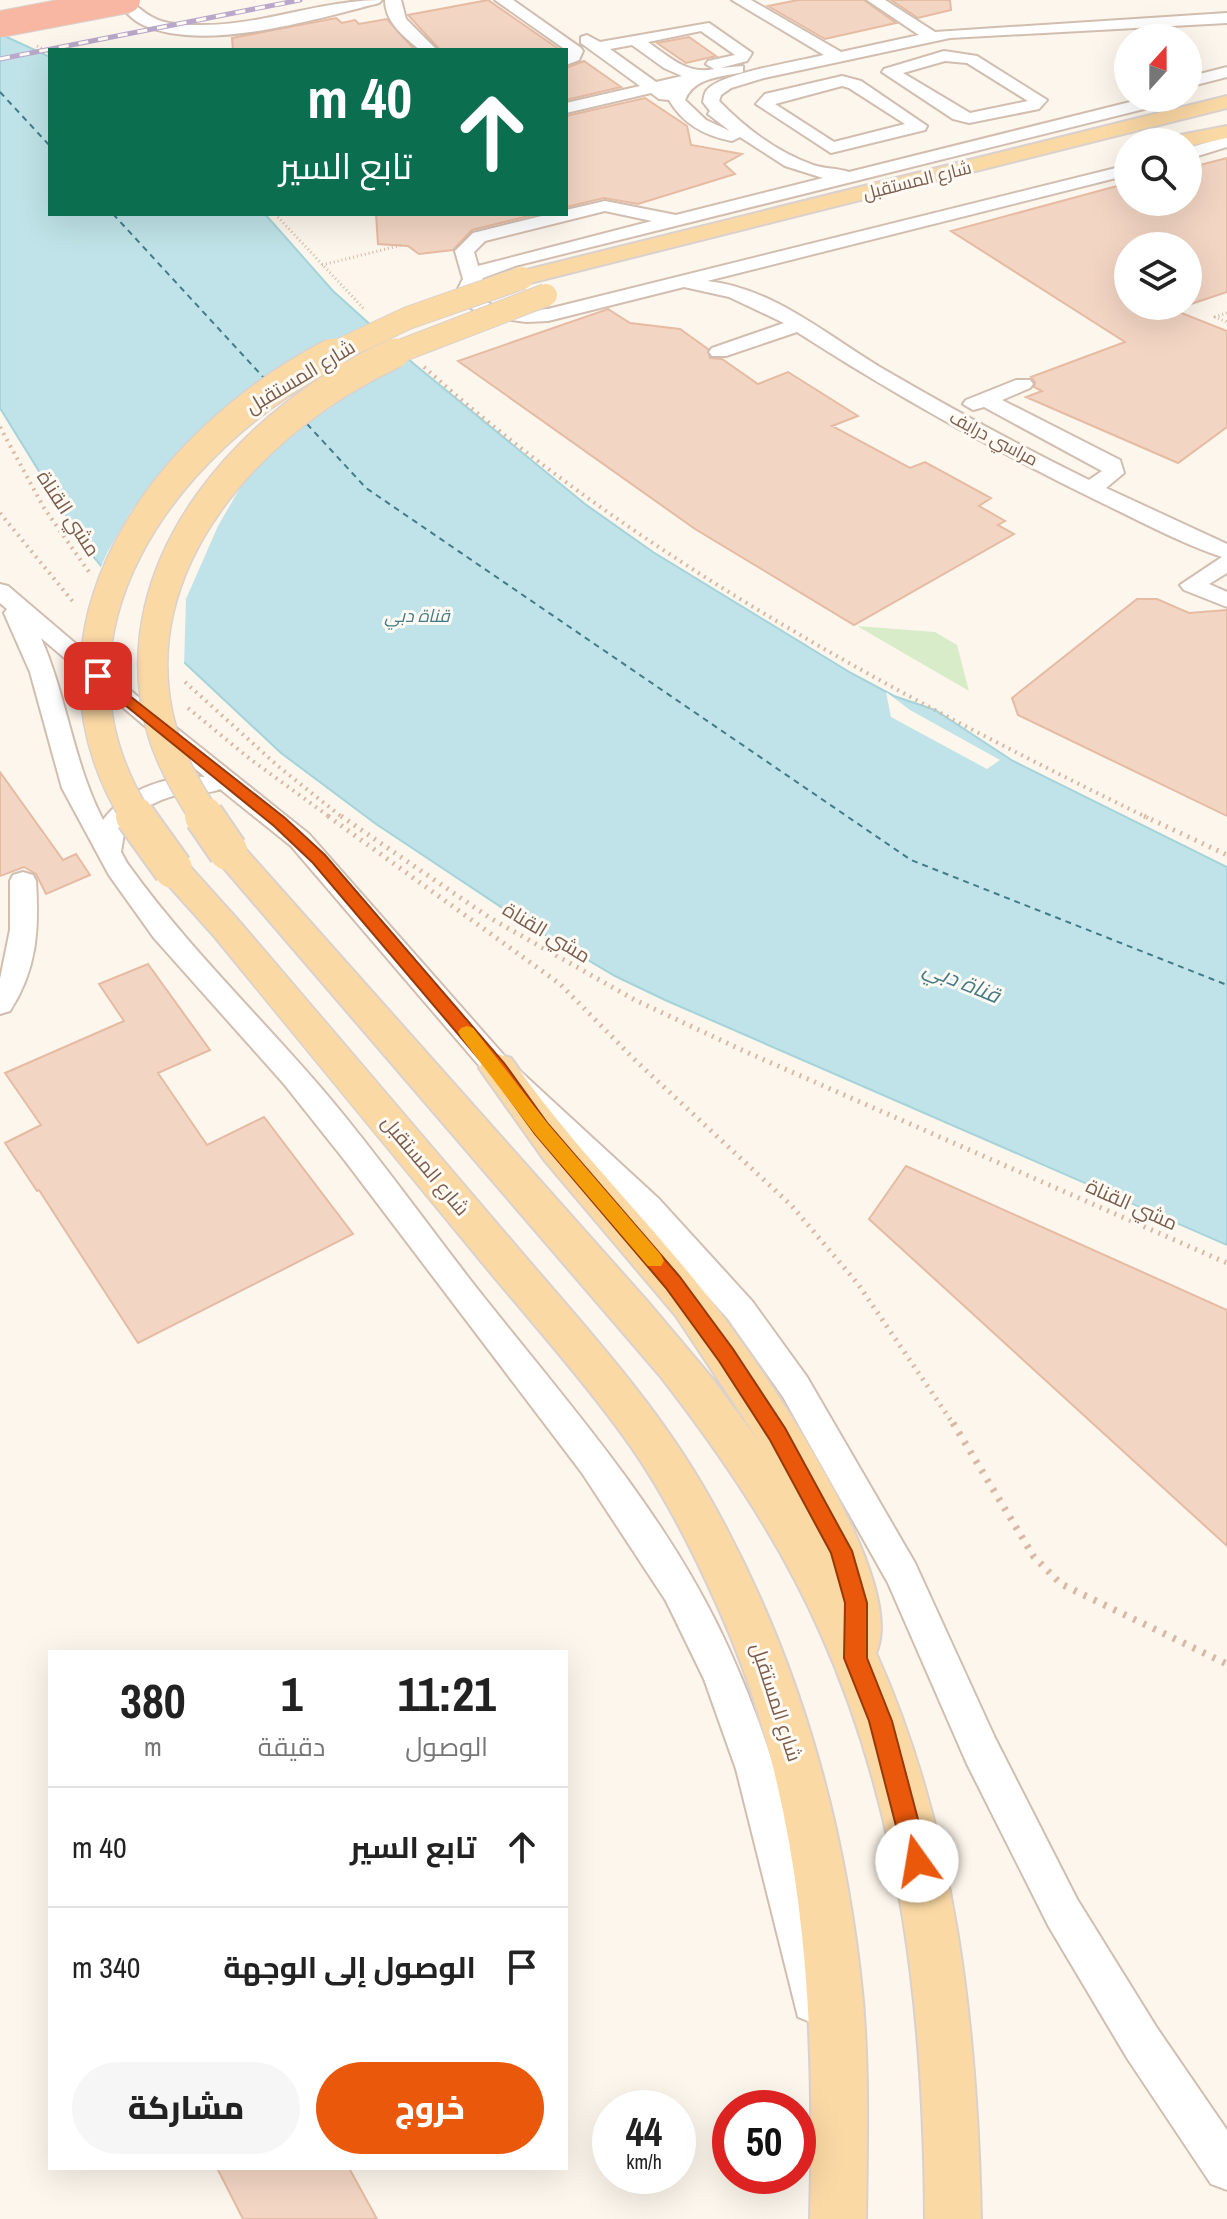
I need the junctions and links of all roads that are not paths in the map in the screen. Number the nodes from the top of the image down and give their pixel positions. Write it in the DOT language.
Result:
graph roads {
  1 [pos="110,0"];
  2 [pos="125,0"];
  3 [pos="374,0"];
  4 [pos="393,0"];
  5 [pos="503,0"];
  6 [pos="740,0"];
  7 [pos="875,0"];
  8 [pos="1227,16"];
  9 [pos="281,19"];
  10 [pos="1,24"];
  11 [pos="177,35"];
  12 [pos="931,36"];
  13 [pos="634,39"];
  14 [pos="902,43"];
  15 [pos="192,45"];
  16 [pos="427,48"];
  17 [pos="838,57"];
  18 [pos="568,59"];
  19 [pos="929,60"];
  20 [pos="806,64"];
  21 [pos="1227,72"];
  22 [pos="692,74"];
  23 [pos="1202,78"];
  24 [pos="1227,85"];
  25 [pos="654,88"];
  26 [pos="1202,90"];
  27 [pos="1227,102"];
  28 [pos="680,106"];
  29 [pos="568,108"];
  30 [pos="1114,110"];
  31 [pos="1227,117"];
  32 [pos="784,119"];
  33 [pos="1187,128"];
  34 [pos="741,130"];
  35 [pos="1227,132"];
  36 [pos="1202,137"];
  37 [pos="1227,142"];
  38 [pos="1114,148"];
  39 [pos="1202,152"];
  40 [pos="1227,154"];
  41 [pos="1114,156"];
  42 [pos="1202,159"];
  43 [pos="787,163"];
  44 [pos="976,166"];
  45 [pos="1114,173"];
  46 [pos="865,174"];
  47 [pos="996,181"];
  48 [pos="1114,184"];
  49 [pos="772,198"];
  50 [pos="949,213"];
  51 [pos="568,215"];
  52 [pos="564,216"];
  53 [pos="677,221"];
  54 [pos="777,256"];
  55 [pos="472,279"];
  56 [pos="669,285"];
  57 [pos="771,306"];
  58 [pos="798,325"];
  59 [pos="719,352"];
  60 [pos="1023,384"];
  61 [pos="985,399"];
  62 [pos="948,414"];
  63 [pos="1091,488"];
  64 [pos="1227,552"];
  65 [pos="1227,563"];
  66 [pos="0,591"];
  67 [pos="1227,600"];
  68 [pos="243,774"];
  69 [pos="108,852"];
  70 [pos="23,881"];
  71 [pos="0,1004"];
  72 [pos="498,1068"];
  73 [pos="856,1658"];
  74 [pos="842,2136"];
  75 [pos="1227,2168"];
  76 [pos="838,2219"];
  77 [pos="953,2219"];
  1 -- 11 [label="street"];
  2 -- 9 [label="street"];
  2 -- 10 [label="highway, bridge"];
  3 -- 9 [label="street"];
  4 -- 16 [label="street"];
  5 -- 18 [label="street"];
  6 -- 17 [label="street"];
  7 -- 12 [label="street"];
  8 -- 12 [label="street"];
  9 -- 11 [label="street"];
  11 -- 15 [label="street"];
  12 -- 14 [label="street"];
  13 -- 22 [label="street"];
  13 -- 22 [label="street"];
  13 -- 25 [label="street"];
  14 -- 17 [label="street"];
  14 -- 19 [label="street"];
  17 -- 20 [label="street"];
  19 -- 19 [label="street"];
  20 -- 22 [label="street"];
  20 -- 34 [label="street"];
  21 -- 23 [label="street"];
  22 -- 25 [label="street"];
  22 -- 28 [label="street"];
  24 -- 26 [label="street"];
  24 -- 44 [label="main road"];
  25 -- 28 [label="street"];
  25 -- 29 [label="street"];
  27 -- 44 [label="main road, شارع المستقبل"];
  28 -- 34 [label="street"];
  30 -- 46 [label="street, شارع المستقبل"];
  31 -- 33 [label="main road"];
  32 -- 32 [label="street"];
  32 -- 34 [label="street"];
  34 -- 43 [label="street"];
  35 -- 36 [label="main road"];
  37 -- 39 [label="street"];
  38 -- 47 [label="main road, شارع المستقبل"];
  40 -- 42 [label="street"];
  41 -- 47 [label="main road"];
  43 -- 46 [label="street"];
  43 -- 49 [label="street"];
  44 -- 74 [label="main road, شارع المستقبل, bridge"];
  45 -- 50 [label="street, شارع المستقبل"];
  46 -- 49 [label="street, شارع المستقبل"];
  47 -- 73 [label="main road, شارع المستقبل, bridge"];
  48 -- 50 [label="street"];
  49 -- 53 [label="street, شارع المستقبل"];
  50 -- 54 [label="street, شارع المستقبل"];
  51 -- 53 [label="street"];
  52 -- 55 [label="street"];
  53 -- 55 [label="street, شارع المستقبل"];
  54 -- 56 [label="street, شارع المستقبل"];
  54 -- 57 [label="street"];
  55 -- 56 [label="street, شارع المستقبل"];
  56 -- 57 [label="street, مراسي درايف"];
  57 -- 58 [label="street, مراسي درايف"];
  58 -- 59 [label="street"];
  58 -- 62 [label="street, مراسي درايف"];
  60 -- 61 [label="street"];
  61 -- 62 [label="street"];
  61 -- 63 [label="street"];
  62 -- 63 [label="street, مراسي درايف"];
  63 -- 64 [label="street, مراسي درايف"];
  65 -- 67 [label="street"];
  66 -- 68 [label="street"];
  66 -- 69 [label="street"];
  68 -- 69 [label="street"];
  68 -- 72 [label="street"];
  69 -- 74 [label="street"];
  70 -- 71 [label="street"];
  72 -- 73 [label="main road"];
  72 -- 75 [label="street"];
  73 -- 77 [label="main road, شارع المستقبل"];
  74 -- 76 [label="main road, شارع المستقبل"];
}
